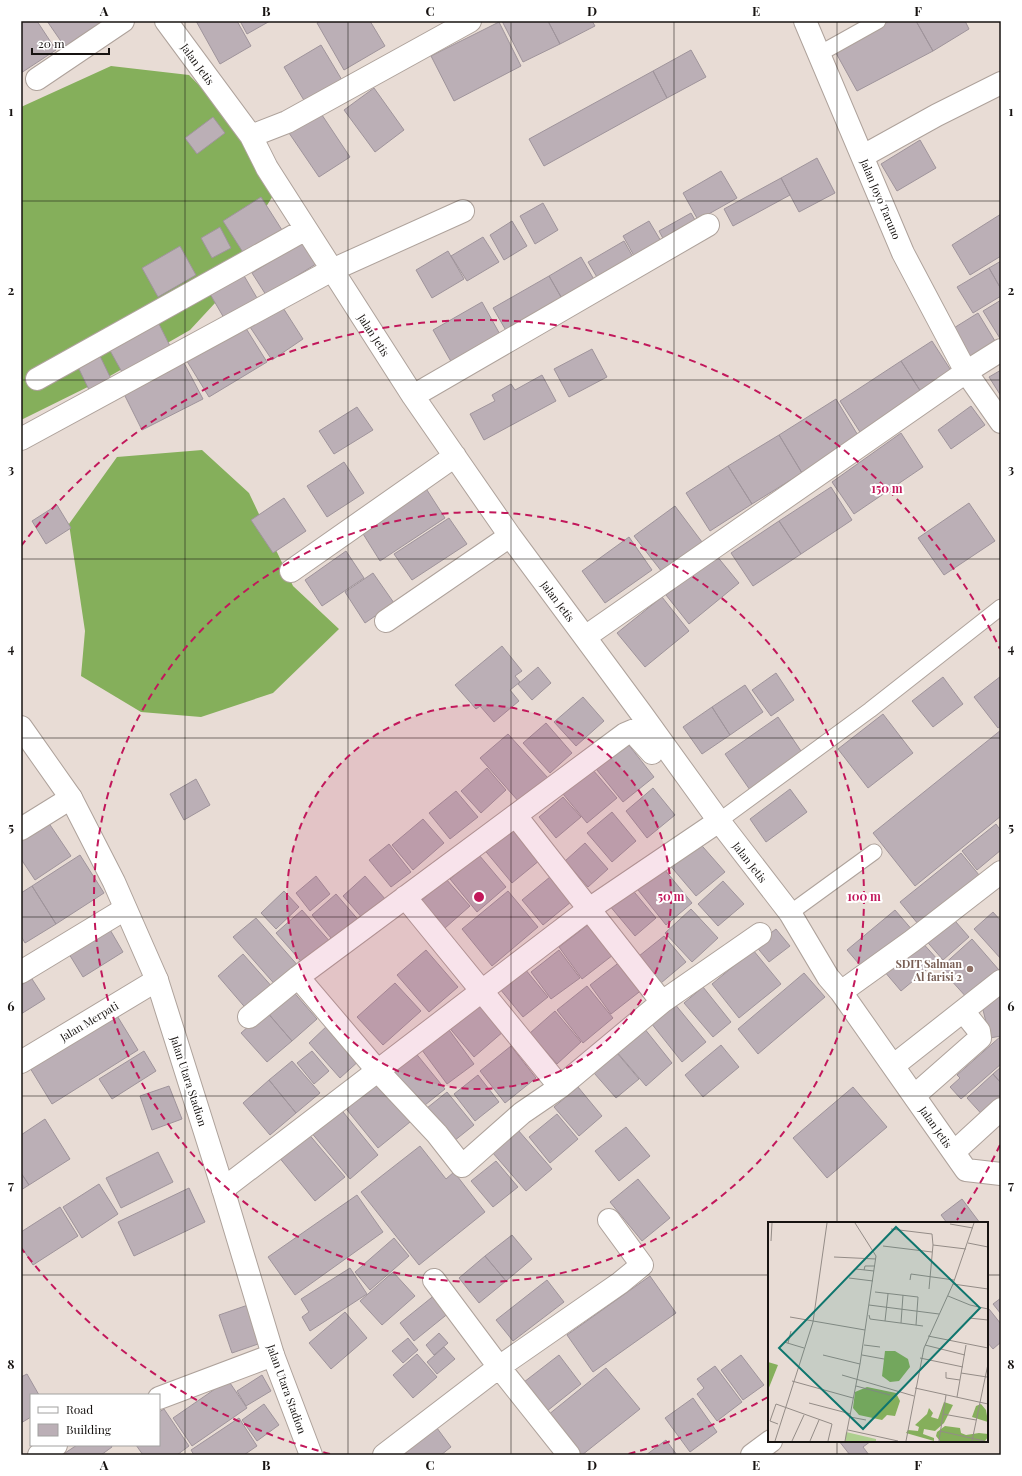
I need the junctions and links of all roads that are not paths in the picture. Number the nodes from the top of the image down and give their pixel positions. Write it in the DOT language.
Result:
graph roads {
  1 [pos="122,21"];
  2 [pos="470,21"];
  3 [pos="805,21"];
  4 [pos="878,21"];
  5 [pos="168,22"];
  6 [pos="819,54"];
  7 [pos="37,79"];
  8 [pos="998,91"];
  9 [pos="251,136"];
  10 [pos="863,156"];
  11 [pos="463,211"];
  12 [pos="708,225"];
  13 [pos="306,229"];
  14 [pos="332,270"];
  15 [pos="1001,350"];
  16 [pos="966,372"];
  17 [pos="37,379"];
  18 [pos="413,396"];
  19 [pos="1001,422"];
  20 [pos="21,439"];
  21 [pos="455,456"];
  22 [pos="510,536"];
  23 [pos="291,571"];
  24 [pos="1001,607"];
  25 [pos="386,621"];
  26 [pos="585,637"];
  27 [pos="21,727"];
  28 [pos="652,754"];
  29 [pos="71,798"];
  30 [pos="516,816"];
  31 [pos="719,821"];
  32 [pos="21,829"];
  33 [pos="874,852"];
  34 [pos="1001,872"];
  35 [pos="405,897"];
  36 [pos="125,909"];
  37 [pos="589,909"];
  38 [pos="790,913"];
  39 [pos="760,934"];
  40 [pos="21,972"];
  41 [pos="298,976"];
  42 [pos="157,980"];
  43 [pos="1001,981"];
  44 [pos="481,991"];
  45 [pos="841,992"];
  46 [pos="662,1002"];
  47 [pos="963,1011"];
  48 [pos="249,1017"];
  49 [pos="21,1062"];
  50 [pos="893,1066"];
  51 [pos="377,1070"];
  52 [pos="560,1087"];
  53 [pos="914,1096"];
  54 [pos="1001,1109"];
  55 [pos="954,1152"];
  56 [pos="1001,1174"];
  57 [pos="223,1189"];
  58 [pos="610,1220"];
  59 [pos="434,1280"];
  60 [pos="273,1355"];
  61 [pos="500,1367"];
  62 [pos="160,1398"];
  63 [pos="770,1442"];
  64 [pos="54,1446"];
  65 [pos="39,1455"];
  66 [pos="311,1455"];
  67 [pos="384,1455"];
  68 [pos="569,1455"];
  69 [pos="752,1455"];
  1 -- 7 [label="street"];
  2 -- 9 [label="street"];
  3 -- 6 [label="street, Jalan Joyo Taruno"];
  4 -- 6 [label="lane"];
  5 -- 9 [label="street, Jalan Jetis"];
  6 -- 10 [label="street, Jalan Joyo Taruno"];
  8 -- 10 [label="street"];
  9 -- 13 [label="street, Jalan Jetis"];
  10 -- 16 [label="street, Jalan Joyo Taruno"];
  11 -- 14 [label="street"];
  12 -- 18 [label="street"];
  13 -- 14 [label="street, Jalan Jetis"];
  13 -- 17 [label="street"];
  14 -- 18 [label="street, Jalan Jetis"];
  14 -- 20 [label="street"];
  15 -- 16 [label="street"];
  16 -- 19 [label="street, Jalan Joyo Taruno"];
  16 -- 26 [label="street"];
  18 -- 21 [label="street, Jalan Jetis"];
  21 -- 22 [label="street, Jalan Jetis"];
  21 -- 23 [label="street"];
  22 -- 25 [label="street"];
  22 -- 26 [label="street, Jalan Jetis"];
  24 -- 31 [label="lane"];
  26 -- 31 [label="street, Jalan Jetis"];
  27 -- 29 [label="street, Jalan Utara Stadion"];
  28 -- 30 [label="street"];
  29 -- 32 [label="street"];
  29 -- 36 [label="street, Jalan Utara Stadion"];
  30 -- 35 [label="street"];
  30 -- 37 [label="street"];
  31 -- 37 [label="street"];
  31 -- 38 [label="street, Jalan Jetis"];
  33 -- 38 [label="lane"];
  34 -- 45 [label="street"];
  35 -- 41 [label="street"];
  35 -- 44 [label="street"];
  36 -- 40 [label="street"];
  36 -- 42 [label="street, Jalan Utara Stadion"];
  37 -- 44 [label="street"];
  37 -- 46 [label="street"];
  38 -- 45 [label="street, Jalan Jetis"];
  39 -- 46 [label="street"];
  41 -- 48 [label="street"];
  41 -- 51 [label="street"];
  42 -- 49 [label="street, Jalan Merpati"];
  42 -- 57 [label="street, Jalan Utara Stadion"];
  43 -- 47 [label="street"];
  44 -- 51 [label="street"];
  44 -- 52 [label="street"];
  45 -- 50 [label="street, Jalan Jetis"];
  46 -- 52 [label="street"];
  47 -- 50 [label="street"];
  47 -- 53 [label="street"];
  50 -- 53 [label="street, Jalan Jetis"];
  51 -- 52 [label="street"];
  51 -- 57 [label="street"];
  53 -- 55 [label="street, Jalan Jetis"];
  54 -- 55 [label="street"];
  55 -- 56 [label="street, Jalan Jetis"];
  57 -- 60 [label="street, Jalan Utara Stadion"];
  58 -- 61 [label="street"];
  59 -- 61 [label="street"];
  60 -- 62 [label="street"];
  60 -- 66 [label="street, Jalan Utara Stadion"];
  61 -- 67 [label="street"];
  61 -- 68 [label="street"];
  63 -- 69 [label="street"];
  64 -- 65 [label="street"];
}
